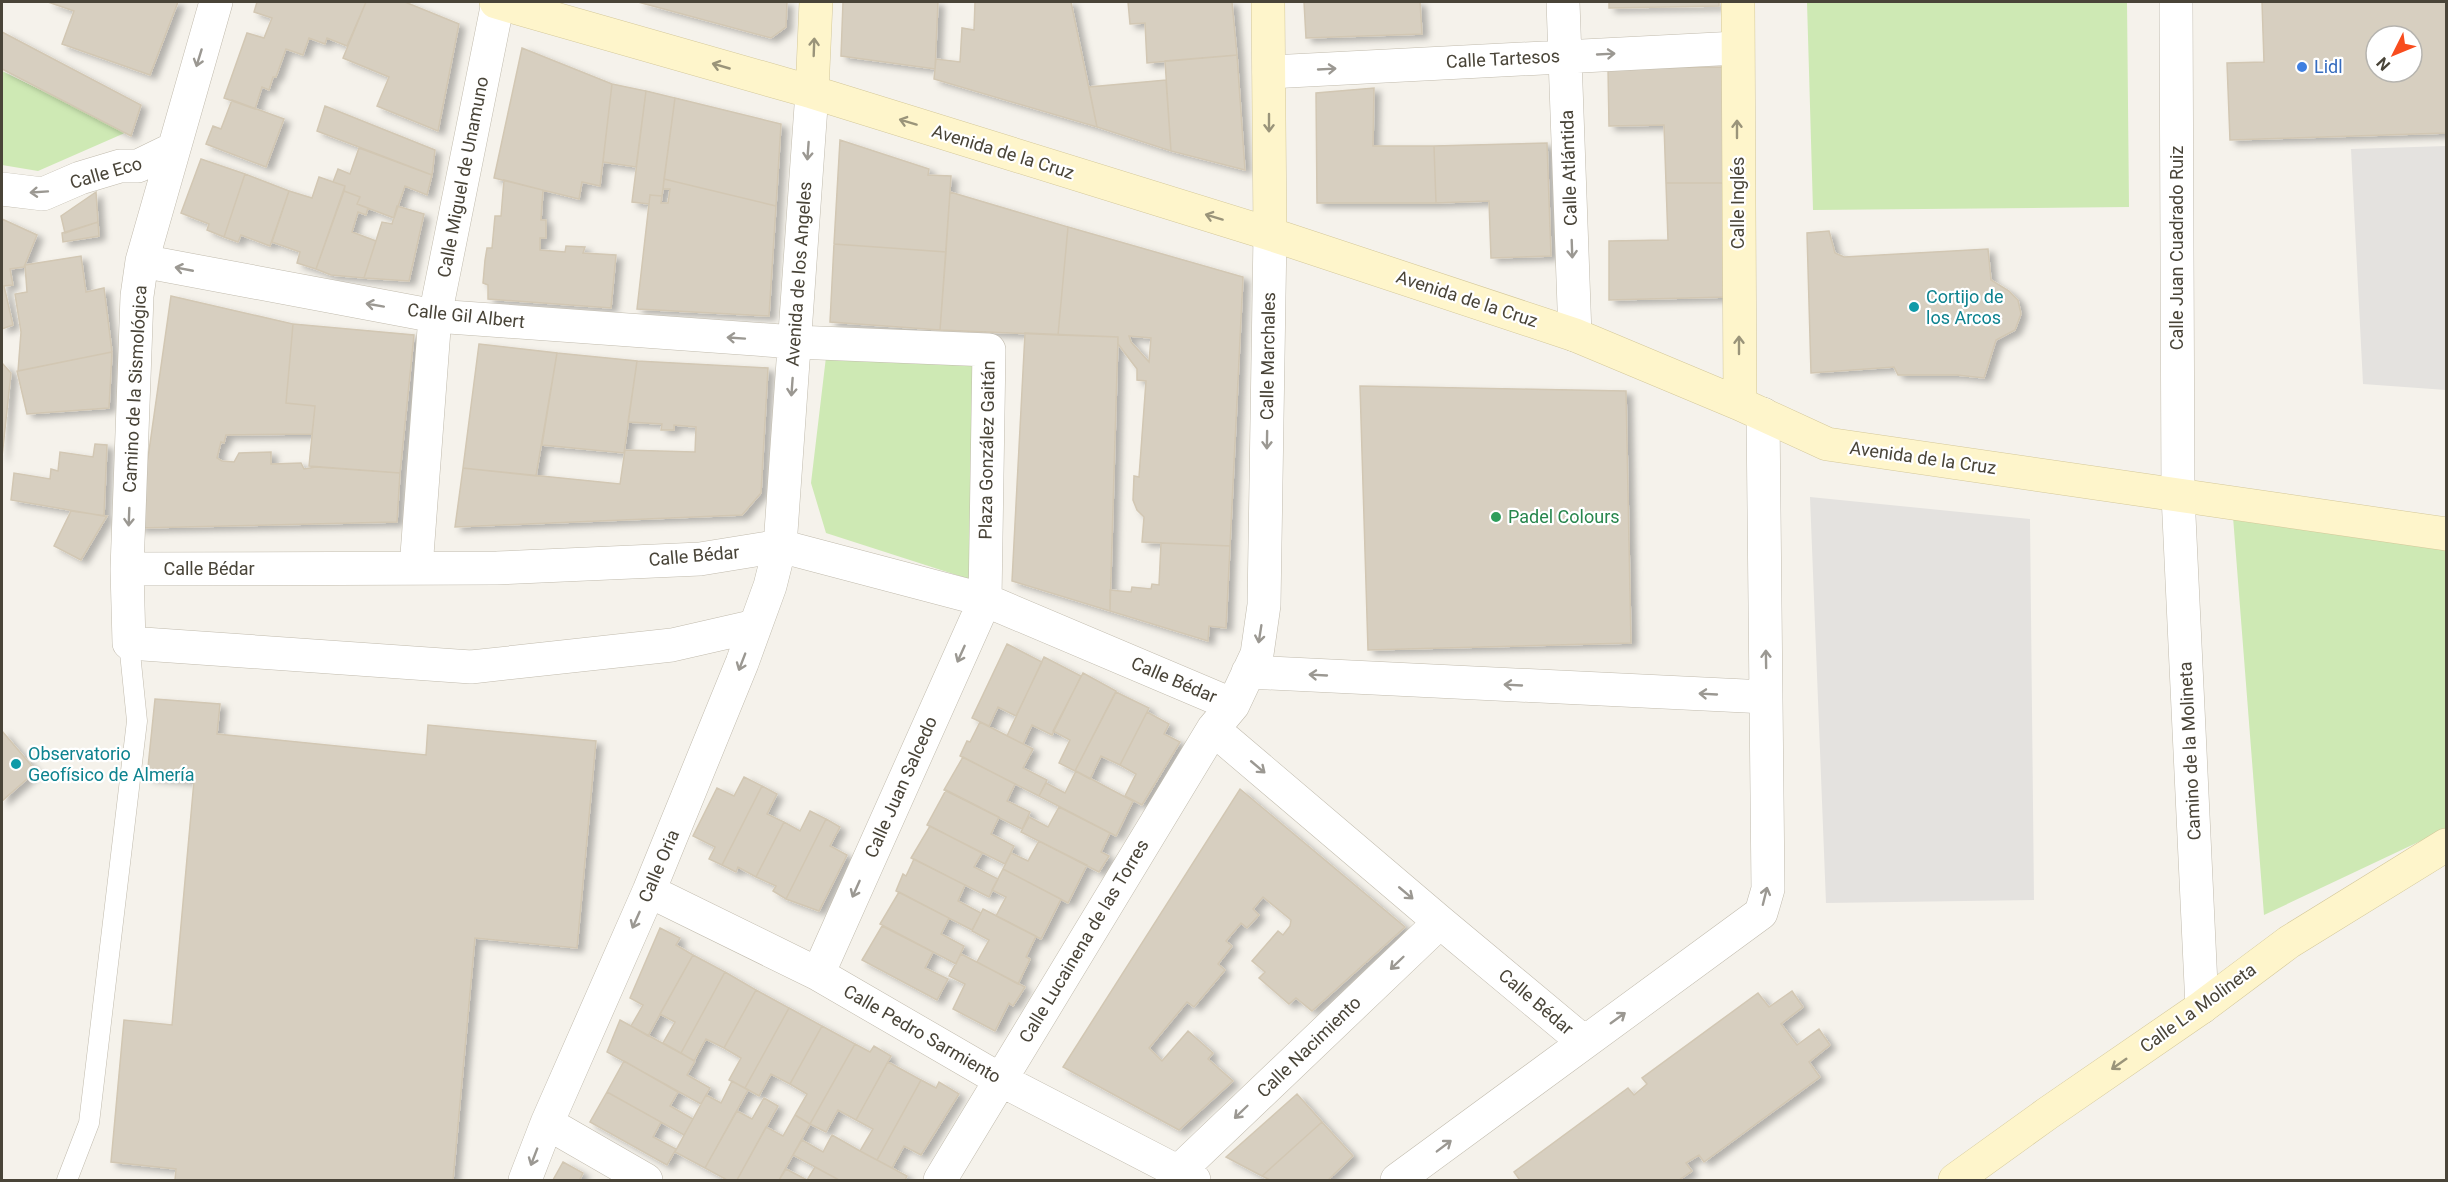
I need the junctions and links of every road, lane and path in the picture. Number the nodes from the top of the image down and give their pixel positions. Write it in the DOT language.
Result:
graph roads {
  1 [pos="216,2"];
  2 [pos="497,2"];
  3 [pos="816,2"];
  4 [pos="1268,2"];
  5 [pos="1563,2"];
  6 [pos="1738,2"];
  7 [pos="2176,2"];
  8 [pos="1737,48"];
  9 [pos="1565,56"];
  10 [pos="1269,72"];
  11 [pos="812,92"];
  12 [pos="173,149"];
  13 [pos="2,189"];
  14 [pos="1270,234"];
  15 [pos="142,261"];
  16 [pos="435,316"];
  17 [pos="1575,335"];
  18 [pos="795,342"];
  19 [pos="1751,409"];
  20 [pos="2178,495"];
  21 [pos="2446,534"];
  22 [pos="780,546"];
  23 [pos="416,568"];
  24 [pos="127,569"];
  25 [pos="985,600"];
  26 [pos="755,626"];
  27 [pos="129,643"];
  28 [pos="1248,672"];
  29 [pos="1766,697"];
  30 [pos="1223,717"];
  31 [pos="2446,845"];
  32 [pos="649,891"];
  33 [pos="1440,922"];
  34 [pos="818,974"];
  35 [pos="2202,1007"];
  36 [pos="1584,1042"];
  37 [pos="999,1079"];
  38 [pos="547,1123"];
  39 [pos="1186,1176"];
  40 [pos="67,1180"];
  41 [pos="525,1180"];
  42 [pos="646,1180"];
  43 [pos="940,1180"];
  44 [pos="1397,1180"];
  45 [pos="1955,1180"];
  1 -- 12 [label="street, Camino de la Sismológica, one-way"];
  11 -- 2 [label="street, Avenida de la Cruz, one-way"];
  2 -- 16 [label="street, Calle Miguel de Unamuno"];
  11 -- 3 [label="street, Avenida de los Angeles, one-way"];
  4 -- 10 [label="street, Calle Marchales"];
  5 -- 9 [label="street, Calle Atlántida"];
  6 -- 8 [label="street, Calle Inglés"];
  7 -- 20 [label="street, Calle Juan Cuadrado Ruiz"];
  9 -- 8 [label="street, Calle Tartesos, one-way"];
  19 -- 8 [label="street, Calle Inglés, one-way"];
  10 -- 9 [label="street, Calle Tartesos, one-way"];
  9 -- 17 [label="street, Calle Atlántida, one-way"];
  10 -- 14 [label="street, Calle Marchales, one-way"];
  14 -- 11 [label="street, Avenida de la Cruz, one-way"];
  11 -- 18 [label="street, Avenida de los Angeles, one-way"];
  12 -- 13 [label="street, Calle Eco, one-way"];
  12 -- 15 [label="street, Camino de la Sismológica"];
  14 -- 17 [label="street, Avenida de la Cruz"];
  14 -- 28 [label="street, Calle Marchales, one-way"];
  16 -- 15 [label="street, Calle Gil Albert, one-way"];
  15 -- 24 [label="street, Camino de la Sismológica, one-way"];
  18 -- 16 [label="street, Calle Gil Albert, one-way"];
  16 -- 23 [label="street, Calle Miguel de Unamuno"];
  17 -- 19 [label="street, Avenida de la Cruz"];
  18 -- 22 [label="street, Avenida de los Angeles, one-way"];
  18 -- 25 [label="street, Plaza González Gaitán"];
  19 -- 20 [label="street, Avenida de la Cruz"];
  29 -- 19 [label="street, one-way"];
  20 -- 21 [label="street, Avenida de la Cruz"];
  20 -- 35 [label="street, Camino de la Molineta"];
  22 -- 23 [label="street, Calle Bédar"];
  22 -- 25 [label="street, Calle Bédar"];
  22 -- 26 [label="street, Calle Oria"];
  23 -- 24 [label="street, Calle Bédar"];
  24 -- 27 [label="street, Camino de la Sismológica"];
  25 -- 30 [label="street, Calle Bédar"];
  25 -- 34 [label="street, Calle Juan Salcedo, one-way"];
  26 -- 27 [label="street"];
  26 -- 32 [label="street, Calle Oria, one-way"];
  27 -- 40 [label="lane"];
  29 -- 28 [label="street, one-way"];
  28 -- 30 [label="street, Calle Marchales"];
  36 -- 29 [label="street, one-way"];
  30 -- 33 [label="street, Calle Bédar, one-way"];
  30 -- 37 [label="street, Calle Lucainena de las Torres"];
  31 -- 35 [label="street, Calle La Molineta"];
  32 -- 34 [label="street, Calle Pedro Sarmiento"];
  32 -- 38 [label="street, Calle Oria, one-way"];
  33 -- 36 [label="street, Calle Bédar"];
  33 -- 39 [label="street, Calle Nacimiento, one-way"];
  34 -- 37 [label="street, Calle Pedro Sarmiento"];
  35 -- 45 [label="street, Calle La Molineta, one-way"];
  44 -- 36 [label="street, one-way"];
  37 -- 39 [label="street, Calle Pedro Sarmiento"];
  37 -- 43 [label="street, Calle Lucainena de las Torres"];
  38 -- 41 [label="street, Calle Oria, one-way"];
  38 -- 42 [label="street"];
}
